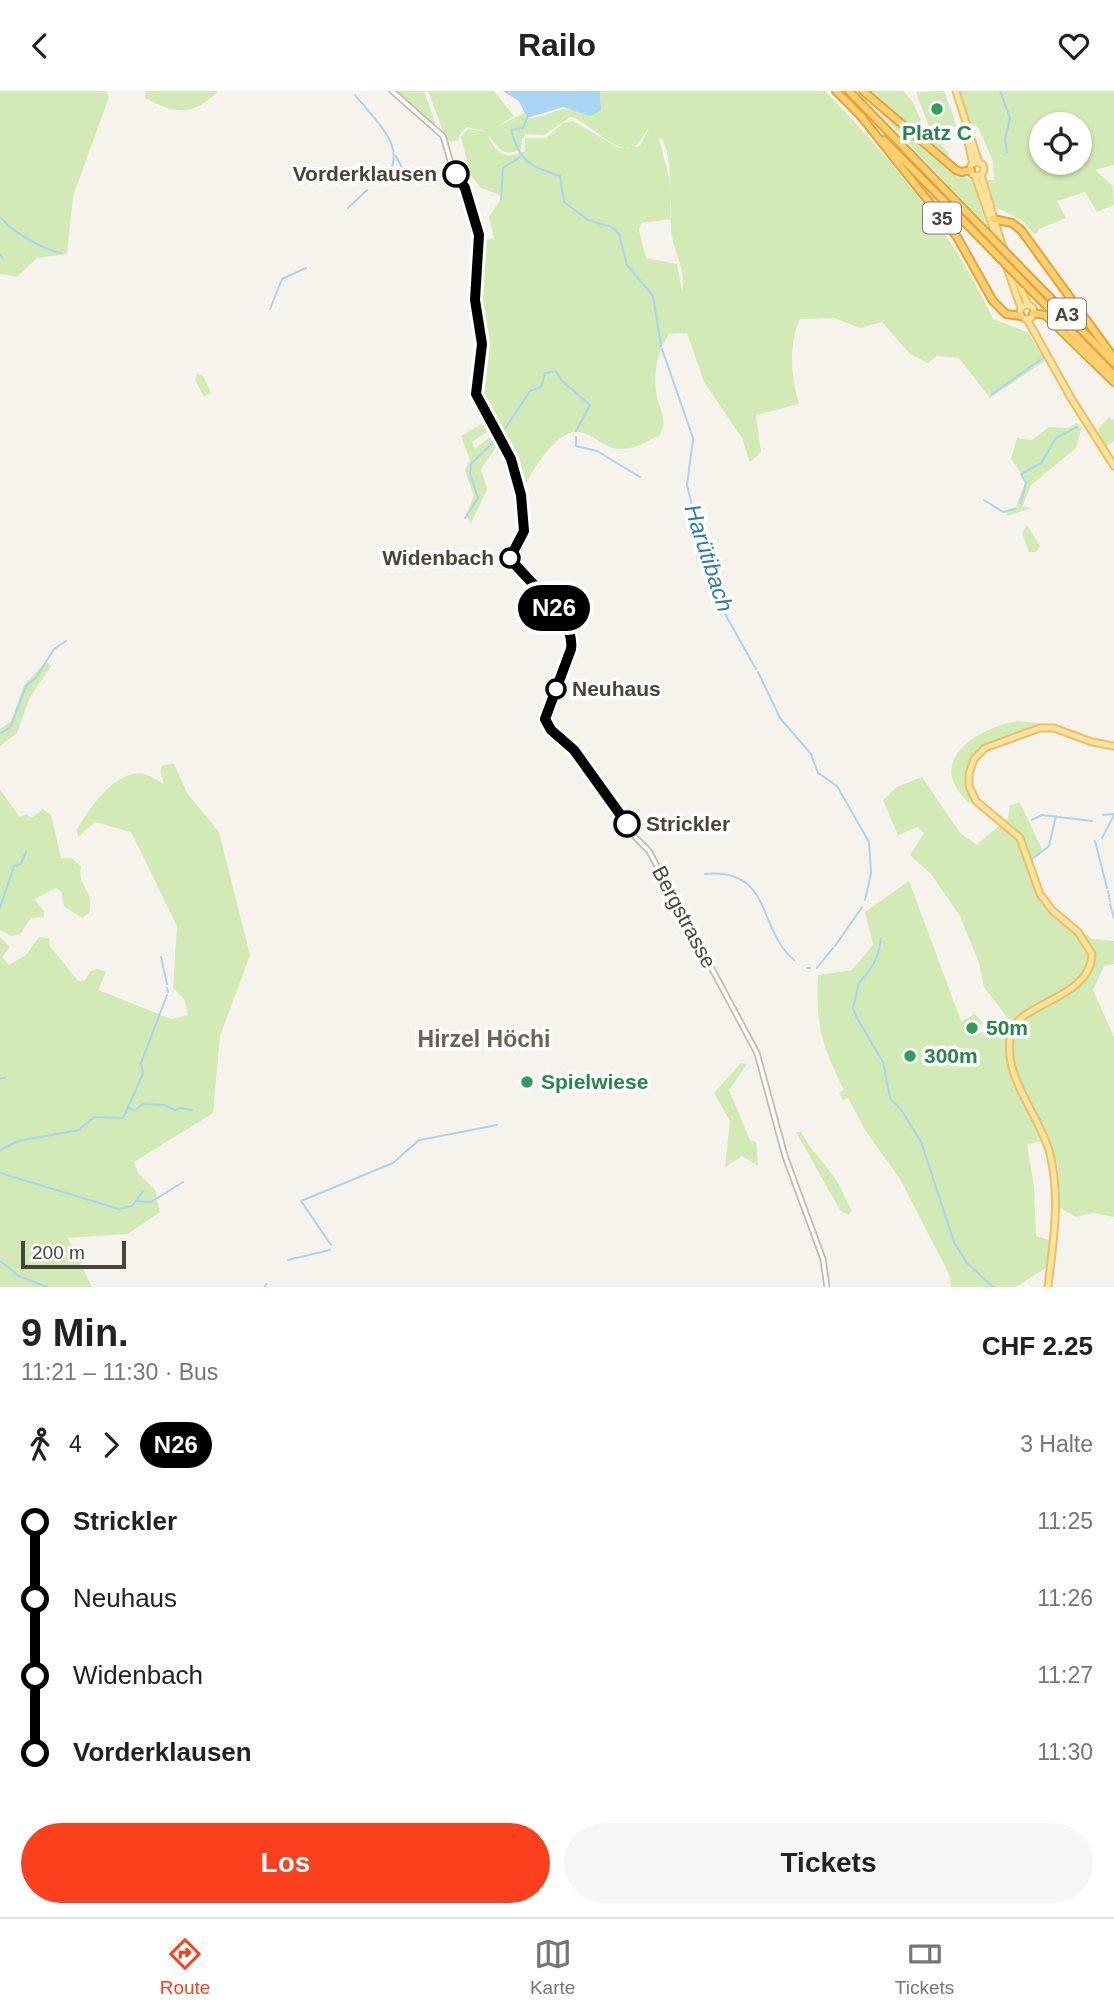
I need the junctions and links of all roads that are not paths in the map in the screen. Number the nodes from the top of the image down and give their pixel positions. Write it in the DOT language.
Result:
graph roads {
  1 [pos="392,91"];
  2 [pos="836,91"];
  3 [pos="849,91"];
  4 [pos="863,91"];
  5 [pos="956,91"];
  6 [pos="860,115"];
  7 [pos="976,170"];
  8 [pos="993,219"];
  9 [pos="1028,305"];
  10 [pos="1027,315"];
  11 [pos="1114,360"];
  12 [pos="1114,375"];
  13 [pos="1114,382"];
  14 [pos="1114,466"];
  15 [pos="1114,746"];
  16 [pos="827,1287"];
  17 [pos="1048,1287"];
  1 -- 16 [label="street, Bergstrasse"];
  2 -- 6 [label="highway, A3"];
  3 -- 11 [label="highway, A3, bridge"];
  4 -- 7 [label="highway"];
  5 -- 7 [label="main road"];
  6 -- 10 [label="highway, 35"];
  6 -- 12 [label="highway, A3, bridge"];
  7 -- 8 [label="main road"];
  7 -- 10 [label="main road"];
  8 -- 9 [label="main road"];
  8 -- 11 [label="highway"];
  9 -- 10 [label="main road"];
  9 -- 10 [label="main road"];
  10 -- 13 [label="highway"];
  10 -- 14 [label="main road"];
  15 -- 17 [label="main road"];
}
